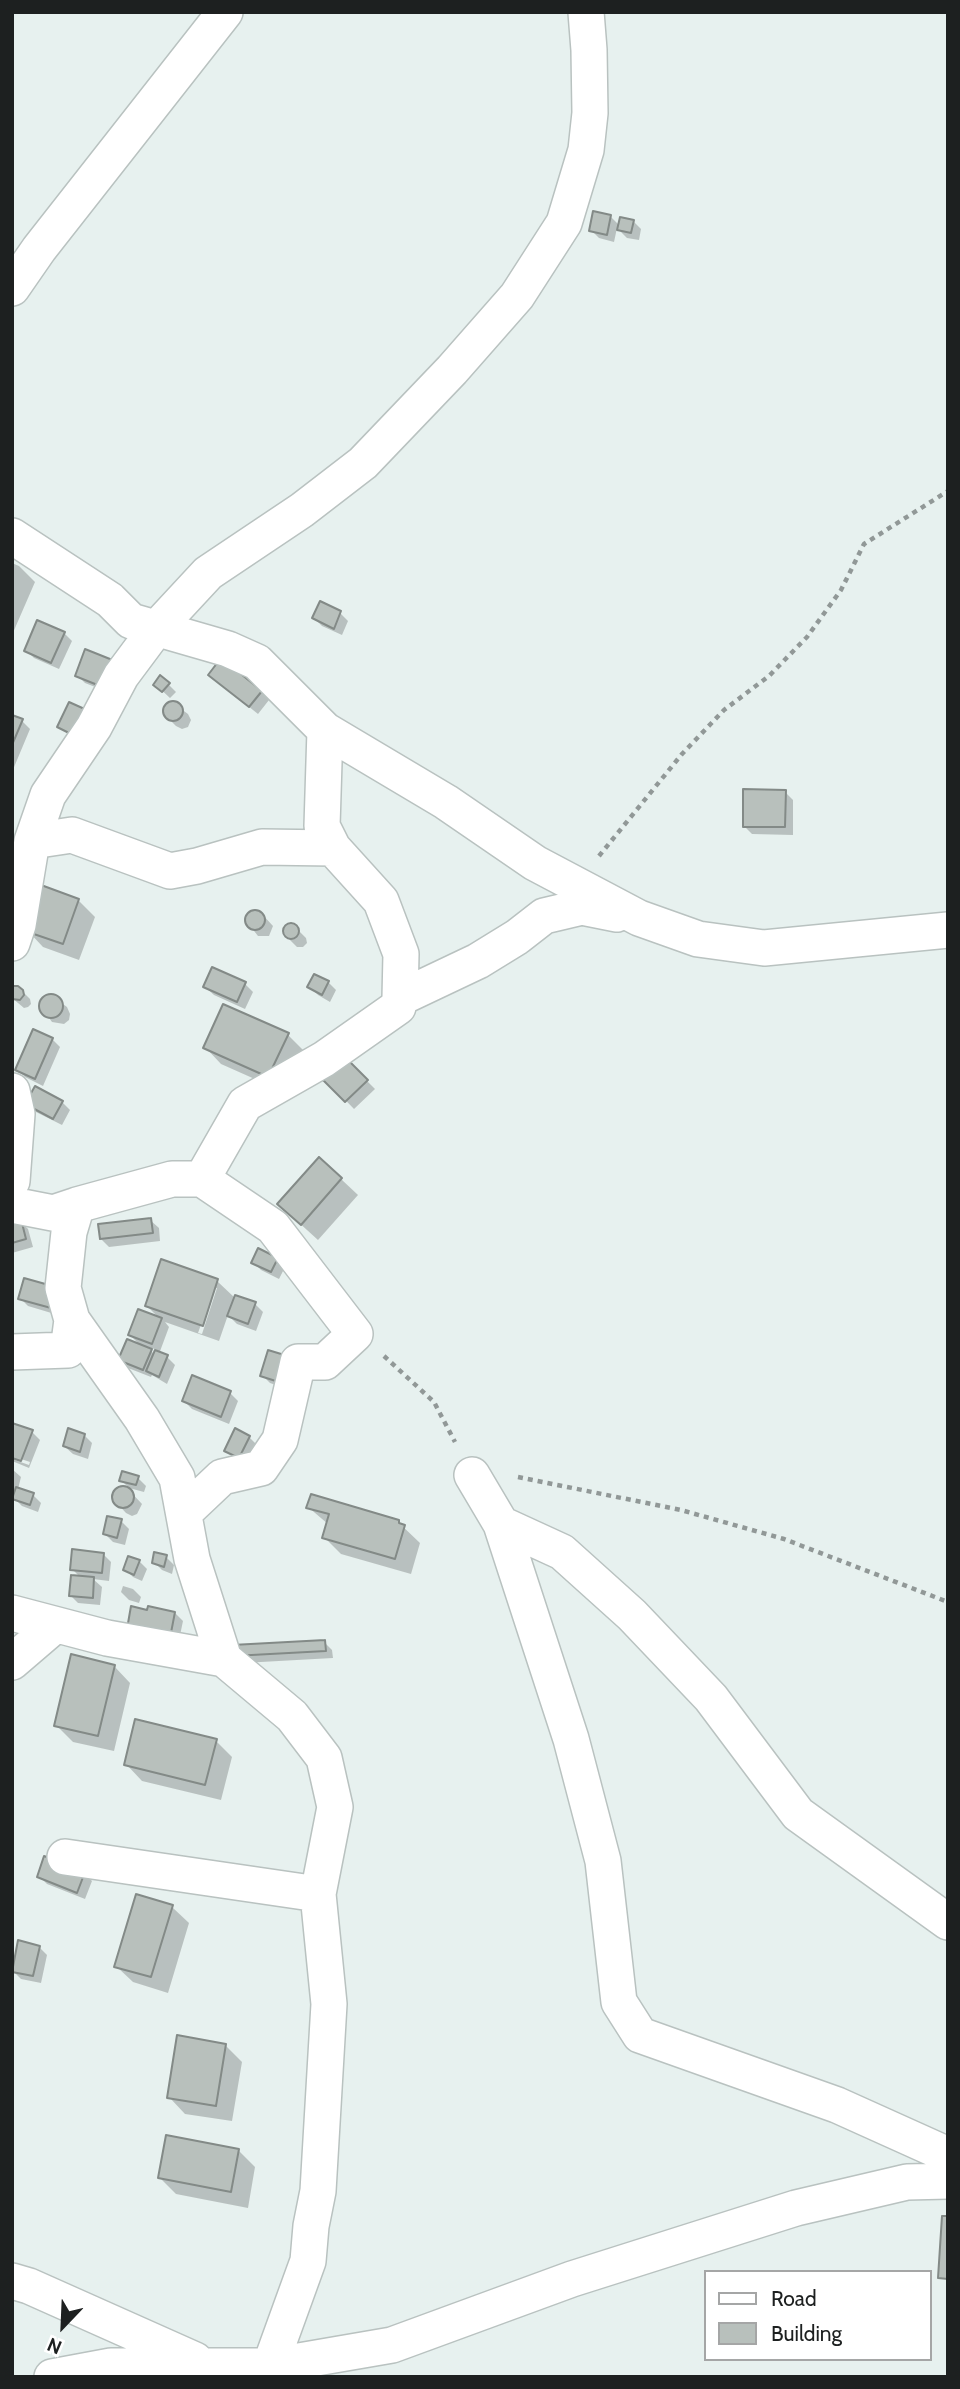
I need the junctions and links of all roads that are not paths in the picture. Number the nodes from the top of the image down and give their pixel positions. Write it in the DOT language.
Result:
graph roads {
  1 [pos="225,12"];
  2 [pos="586,12"];
  3 [pos="12,288"];
  4 [pos="12,536"];
  5 [pos="156,629"];
  6 [pos="325,730"];
  7 [pos="32,841"];
  8 [pos="332,848"];
  9 [pos="639,918"];
  10 [pos="948,930"];
  11 [pos="14,931"];
  12 [pos="400,998"];
  13 [pos="12,1091"];
  14 [pos="202,1179"];
  15 [pos="12,1181"];
  16 [pos="12,1205"];
  17 [pos="77,1205"];
  18 [pos="72,1320"];
  19 [pos="12,1352"];
  20 [pos="472,1475"];
  21 [pos="185,1512"];
  22 [pos="501,1524"];
  23 [pos="12,1613"];
  24 [pos="54,1626"];
  25 [pos="224,1659"];
  26 [pos="12,1662"];
  27 [pos="65,1857"];
  28 [pos="318,1894"];
  29 [pos="948,1922"];
  30 [pos="948,2155"];
  31 [pos="948,2181"];
  32 [pos="12,2281"];
  33 [pos="392,2345"];
  34 [pos="270,2366"];
  35 [pos="209,2371"];
  36 [pos="333,2376"];
  37 [pos="51,2377"];
  1 -- 3 [label="street"];
  2 -- 5 [label="street"];
  4 -- 5 [label="street"];
  5 -- 6 [label="street"];
  5 -- 7 [label="street"];
  6 -- 8 [label="street"];
  6 -- 9 [label="street"];
  7 -- 8 [label="street"];
  7 -- 11 [label="street"];
  8 -- 12 [label="street"];
  9 -- 10 [label="street"];
  9 -- 12 [label="street"];
  12 -- 14 [label="street"];
  13 -- 15 [label="street"];
  14 -- 17 [label="street"];
  14 -- 21 [label="street"];
  16 -- 17 [label="street"];
  17 -- 18 [label="street"];
  18 -- 19 [label="street"];
  18 -- 21 [label="street"];
  20 -- 22 [label="street"];
  21 -- 25 [label="street"];
  22 -- 29 [label="street"];
  22 -- 30 [label="street"];
  23 -- 24 [label="street"];
  24 -- 25 [label="street"];
  24 -- 26 [label="street"];
  25 -- 28 [label="street"];
  27 -- 28 [label="street"];
  28 -- 34 [label="street"];
  31 -- 33 [label="street"];
  32 -- 35 [label="street"];
  33 -- 34 [label="street"];
  33 -- 36 [label="street"];
  34 -- 35 [label="street"];
  35 -- 37 [label="street"];
}
